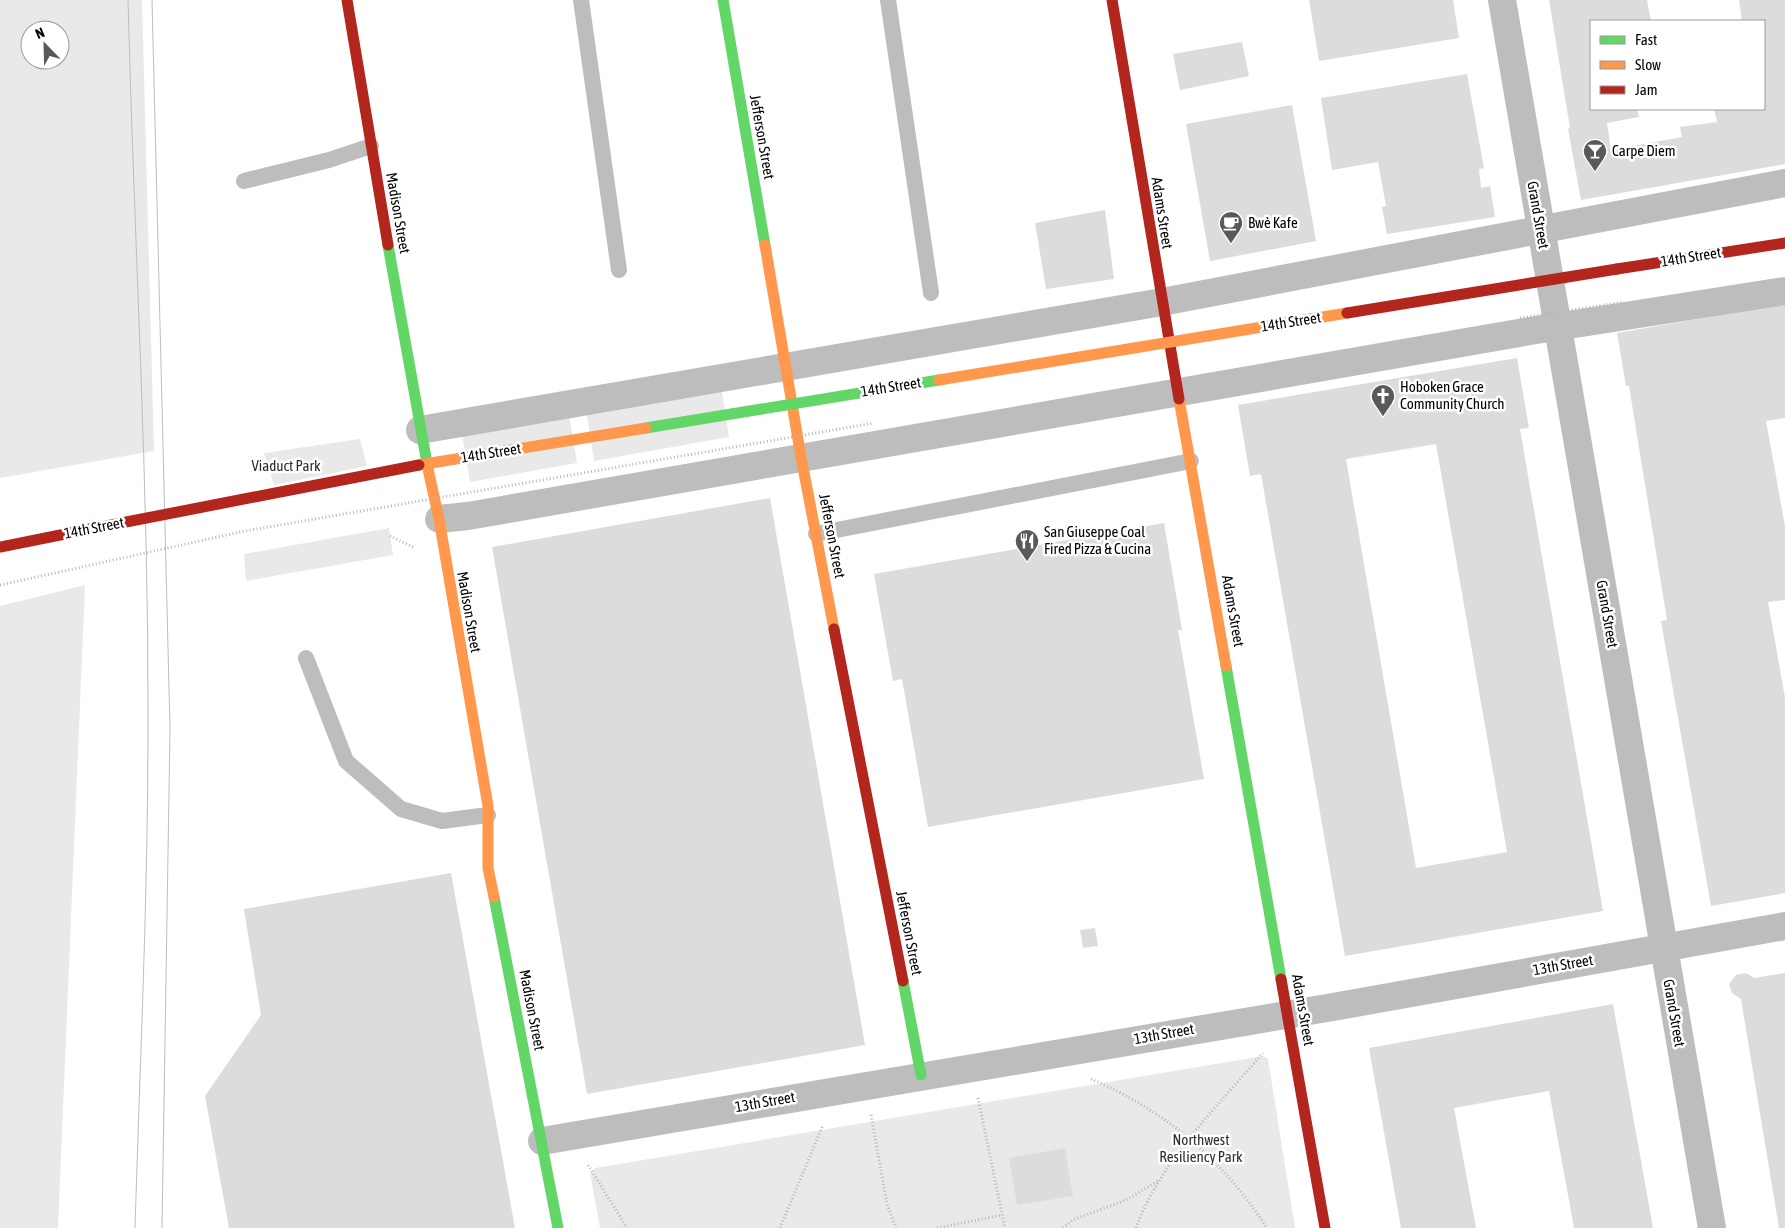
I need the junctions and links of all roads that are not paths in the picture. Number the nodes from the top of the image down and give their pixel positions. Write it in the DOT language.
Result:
graph roads {
  1 [pos="347,0"];
  2 [pos="581,0"];
  3 [pos="723,0"];
  4 [pos="888,0"];
  5 [pos="1112,0"];
  6 [pos="1502,0"];
  7 [pos="371,146"];
  8 [pos="244,181"];
  9 [pos="1785,183"];
  10 [pos="1508,228"];
  11 [pos="1541,229"];
  12 [pos="1785,243"];
  13 [pos="619,270"];
  14 [pos="1785,291"];
  15 [pos="931,293"];
  16 [pos="1161,296"];
  17 [pos="1558,326"];
  18 [pos="786,361"];
  19 [pos="1179,392"];
  20 [pos="419,425"];
  21 [pos="801,457"];
  22 [pos="1191,461"];
  23 [pos="438,519"];
  24 [pos="816,534"];
  25 [pos="0,547"];
  26 [pos="306,658"];
  27 [pos="488,815"];
  28 [pos="1785,926"];
  29 [pos="1662,947"];
  30 [pos="1288,1014"];
  31 [pos="921,1076"];
  32 [pos="542,1141"];
  33 [pos="558,1228"];
  34 [pos="1325,1228"];
  35 [pos="1712,1228"];
  1 -- 7 [label="street, Madison Street"];
  2 -- 13 [label="lane"];
  3 -- 18 [label="street, Jefferson Street"];
  4 -- 15 [label="lane"];
  5 -- 16 [label="street, Adams Street"];
  6 -- 11 [label="street, Grand Street"];
  7 -- 8 [label="lane"];
  7 -- 20 [label="street, Madison Street"];
  9 -- 11 [label="street"];
  10 -- 16 [label="street"];
  11 -- 16 [label="street"];
  11 -- 17 [label="street, Grand Street"];
  12 -- 25 [label="street, 14th Street, bridge"];
  14 -- 17 [label="street"];
  16 -- 18 [label="street"];
  16 -- 19 [label="street, Adams Street"];
  17 -- 19 [label="street"];
  17 -- 29 [label="street, Grand Street"];
  18 -- 20 [label="street"];
  18 -- 21 [label="street, Jefferson Street"];
  19 -- 21 [label="street"];
  19 -- 22 [label="street, Adams Street"];
  20 -- 23 [label="street, Madison Street"];
  21 -- 23 [label="street"];
  21 -- 24 [label="street, Jefferson Street"];
  22 -- 24 [label="lane"];
  22 -- 30 [label="street, Adams Street"];
  23 -- 27 [label="street, Madison Street"];
  24 -- 31 [label="street, Jefferson Street"];
  26 -- 27 [label="lane"];
  27 -- 32 [label="street, Madison Street"];
  28 -- 29 [label="street, 13th Street"];
  29 -- 30 [label="street, 13th Street"];
  29 -- 35 [label="street, Grand Street"];
  30 -- 31 [label="street, 13th Street"];
  30 -- 34 [label="street, Adams Street"];
  31 -- 32 [label="street, 13th Street"];
  32 -- 33 [label="street, Madison Street"];
}
